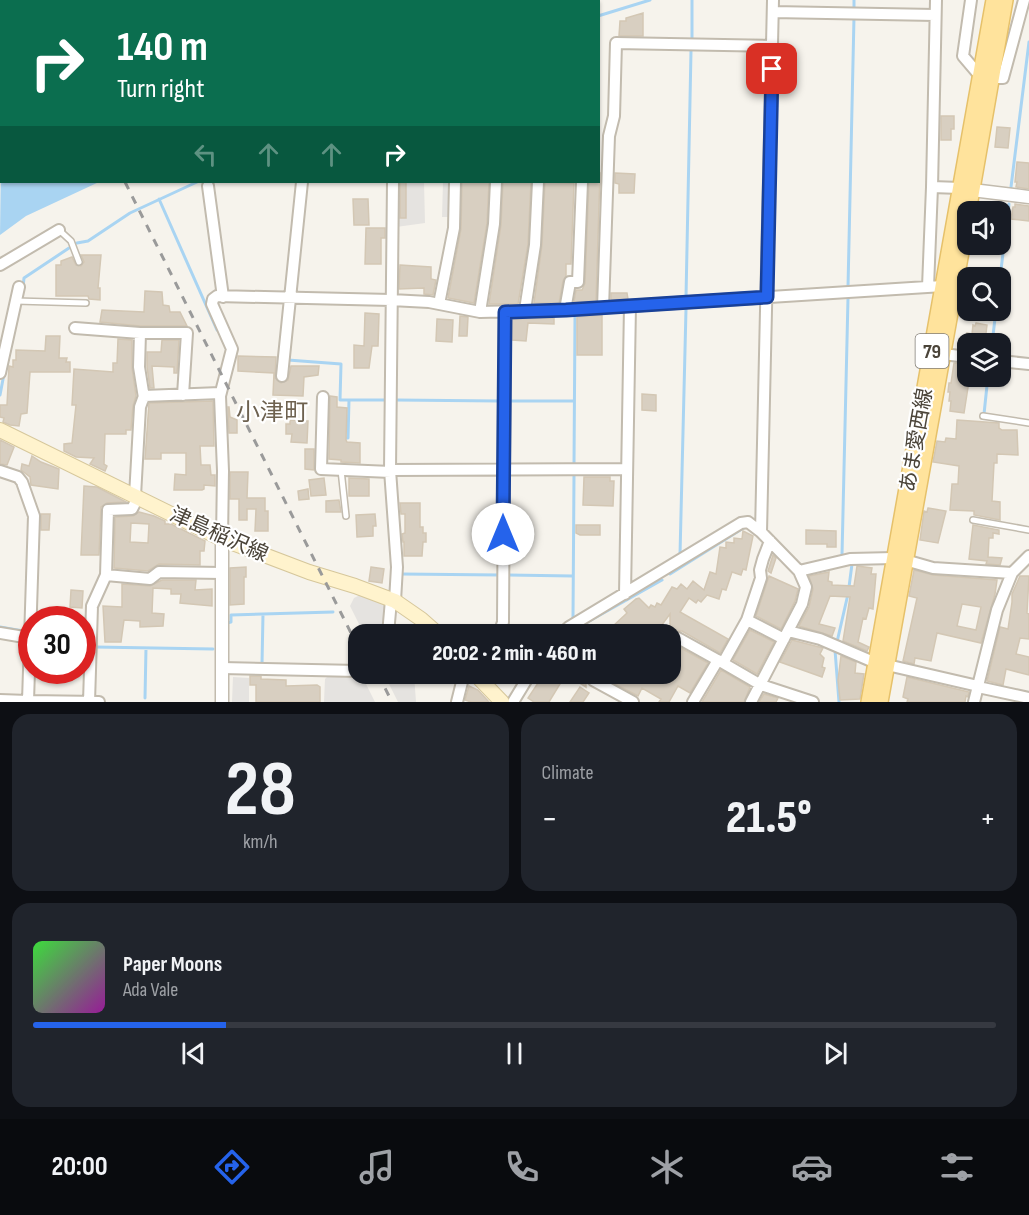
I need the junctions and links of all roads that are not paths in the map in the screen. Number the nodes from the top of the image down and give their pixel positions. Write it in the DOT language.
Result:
graph roads {
  1 [pos="936,0"];
  2 [pos="971,0"];
  3 [pos="994,0"];
  4 [pos="1005,0"];
  5 [pos="1024,0"];
  6 [pos="773,6"];
  7 [pos="935,15"];
  8 [pos="772,46"];
  9 [pos="986,77"];
  10 [pos="604,136"];
  11 [pos="302,183"];
  12 [pos="393,183"];
  13 [pos="455,183"];
  14 [pos="496,183"];
  15 [pos="538,183"];
  16 [pos="582,183"];
  17 [pos="208,186"];
  18 [pos="932,187"];
  19 [pos="966,189"];
  20 [pos="1029,197"];
  21 [pos="967,201"];
  22 [pos="59,231"];
  23 [pos="960,255"];
  24 [pos="79,262"];
  25 [pos="0,265"];
  26 [pos="19,286"];
  27 [pos="936,286"];
  28 [pos="223,297"];
  29 [pos="767,297"];
  30 [pos="290,298"];
  31 [pos="391,300"];
  32 [pos="16,301"];
  33 [pos="86,303"];
  34 [pos="439,304"];
  35 [pos="630,306"];
  36 [pos="603,308"];
  37 [pos="525,310"];
  38 [pos="566,310"];
  39 [pos="480,312"];
  40 [pos="505,312"];
  41 [pos="75,328"];
  42 [pos="140,333"];
  43 [pos="943,354"];
  44 [pos="957,356"];
  45 [pos="1011,362"];
  46 [pos="1029,364"];
  47 [pos="0,373"];
  48 [pos="282,376"];
  49 [pos="220,393"];
  50 [pos="183,395"];
  51 [pos="323,397"];
  52 [pos="144,398"];
  53 [pos="983,416"];
  54 [pos="1029,423"];
  55 [pos="0,430"];
  56 [pos="504,469"];
  57 [pos="627,469"];
  58 [pos="341,470"];
  59 [pos="0,471"];
  60 [pos="391,471"];
  61 [pos="136,497"];
  62 [pos="346,516"];
  63 [pos="973,520"];
  64 [pos="1029,530"];
  65 [pos="761,532"];
  66 [pos="222,539"];
  67 [pos="770,541"];
  68 [pos="1029,556"];
  69 [pos="900,559"];
  70 [pos="800,571"];
  71 [pos="222,573"];
  72 [pos="1012,573"];
  73 [pos="106,575"];
  74 [pos="625,594"];
  75 [pos="393,601"];
  76 [pos="31,606"];
  77 [pos="747,620"];
  78 [pos="390,624"];
  79 [pos="427,624"];
  80 [pos="502,624"];
  81 [pos="574,624"];
  82 [pos="0,633"];
  83 [pos="786,635"];
  84 [pos="18,636"];
  85 [pos="681,640"];
  86 [pos="721,661"];
  87 [pos="882,664"];
  88 [pos="222,668"];
  89 [pos="348,672"];
  90 [pos="29,684"];
  91 [pos="462,684"];
  92 [pos="485,684"];
  93 [pos="524,684"];
  94 [pos="599,684"];
  95 [pos="761,685"];
  96 [pos="978,686"];
  97 [pos="1029,698"];
  98 [pos="0,700"];
  99 [pos="28,701"];
  100 [pos="70,702"];
  101 [pos="89,702"];
  102 [pos="99,702"];
  103 [pos="222,702"];
  104 [pos="457,702"];
  105 [pos="502,702"];
  106 [pos="513,702"];
  107 [pos="633,702"];
  108 [pos="693,702"];
  109 [pos="751,702"];
  110 [pos="812,702"];
  111 [pos="869,702"];
  112 [pos="880,702"];
  113 [pos="974,702"];
  1 -- 7 [label="street"];
  2 -- 9 [label="street"];
  3 -- 9 [label="main road, あま愛西線 / 79"];
  4 -- 9 [label="main road, あま愛西線 / 79"];
  5 -- 9 [label="street"];
  6 -- 7 [label="street"];
  6 -- 8 [label="street"];
  7 -- 18 [label="street"];
  8 -- 10 [label="street"];
  8 -- 29 [label="street"];
  9 -- 19 [label="main road, あま愛西線 / 79"];
  10 -- 36 [label="street"];
  11 -- 30 [label="street"];
  12 -- 31 [label="street"];
  13 -- 34 [label="street"];
  14 -- 39 [label="street"];
  15 -- 37 [label="street"];
  16 -- 38 [label="street"];
  17 -- 28 [label="street"];
  18 -- 19 [label="street"];
  18 -- 27 [label="street"];
  19 -- 20 [label="street"];
  19 -- 21 [label="main road, あま愛西線 / 79"];
  19 -- 27 [label="main road, あま愛西線 / 79"];
  22 -- 24 [label="lane"];
  22 -- 25 [label="street"];
  23 -- 43 [label="main road, あま愛西線 / 79"];
  26 -- 32 [label="street"];
  27 -- 29 [label="street"];
  27 -- 69 [label="main road, あま愛西線 / 79"];
  28 -- 30 [label="street"];
  28 -- 49 [label="street"];
  29 -- 35 [label="street"];
  29 -- 65 [label="street"];
  30 -- 31 [label="street"];
  30 -- 48 [label="street"];
  31 -- 34 [label="street"];
  31 -- 60 [label="street"];
  32 -- 33 [label="lane"];
  32 -- 47 [label="street"];
  34 -- 39 [label="street"];
  35 -- 36 [label="street"];
  35 -- 57 [label="street"];
  36 -- 38 [label="street"];
  37 -- 38 [label="street"];
  37 -- 40 [label="street"];
  39 -- 40 [label="street"];
  40 -- 56 [label="street"];
  41 -- 42 [label="street"];
  42 -- 50 [label="street"];
  42 -- 52 [label="street"];
  43 -- 44 [label="street"];
  43 -- 69 [label="main road, あま愛西線 / 79"];
  45 -- 46 [label="street"];
  49 -- 50 [label="street"];
  49 -- 66 [label="street"];
  50 -- 52 [label="street"];
  51 -- 58 [label="street"];
  52 -- 61 [label="street"];
  53 -- 54 [label="lane"];
  55 -- 61 [label="main road, 津島稲沢線"];
  56 -- 57 [label="street"];
  56 -- 60 [label="street"];
  56 -- 80 [label="street"];
  57 -- 74 [label="street"];
  58 -- 60 [label="street"];
  58 -- 62 [label="lane"];
  59 -- 76 [label="street"];
  60 -- 75 [label="street"];
  61 -- 66 [label="main road, 津島稲沢線"];
  61 -- 73 [label="street"];
  63 -- 64 [label="lane"];
  65 -- 67 [label="street"];
  65 -- 74 [label="street"];
  66 -- 71 [label="street"];
  66 -- 75 [label="main road, 津島稲沢線"];
  67 -- 70 [label="street"];
  67 -- 77 [label="street"];
  68 -- 72 [label="street"];
  69 -- 70 [label="street"];
  69 -- 72 [label="street"];
  69 -- 87 [label="main road, あま愛西線 / 79"];
  70 -- 83 [label="street"];
  71 -- 73 [label="street"];
  71 -- 88 [label="street"];
  72 -- 96 [label="street"];
  73 -- 101 [label="street"];
  74 -- 81 [label="street"];
  75 -- 78 [label="street"];
  75 -- 79 [label="main road, 津島稲沢線"];
  77 -- 83 [label="street"];
  77 -- 86 [label="street"];
  82 -- 84 [label="street"];
  83 -- 87 [label="street"];
  83 -- 95 [label="street"];
  85 -- 86 [label="street"];
  86 -- 95 [label="street"];
  86 -- 108 [label="street"];
  87 -- 96 [label="street"];
  87 -- 111 [label="main road, あま愛西線 / 79"];
  87 -- 112 [label="main road, あま愛西線 / 79"];
  88 -- 89 [label="street"];
  88 -- 103 [label="street"];
  90 -- 99 [label="street"];
  91 -- 104 [label="street"];
  92 -- 105 [label="main road"];
  93 -- 106 [label="street"];
  94 -- 107 [label="street"];
  95 -- 109 [label="street"];
  95 -- 110 [label="street"];
  96 -- 97 [label="street"];
  96 -- 113 [label="street"];
  98 -- 99 [label="street"];
  99 -- 100 [label="street"];
  100 -- 101 [label="street"];
  101 -- 102 [label="street"];
}
